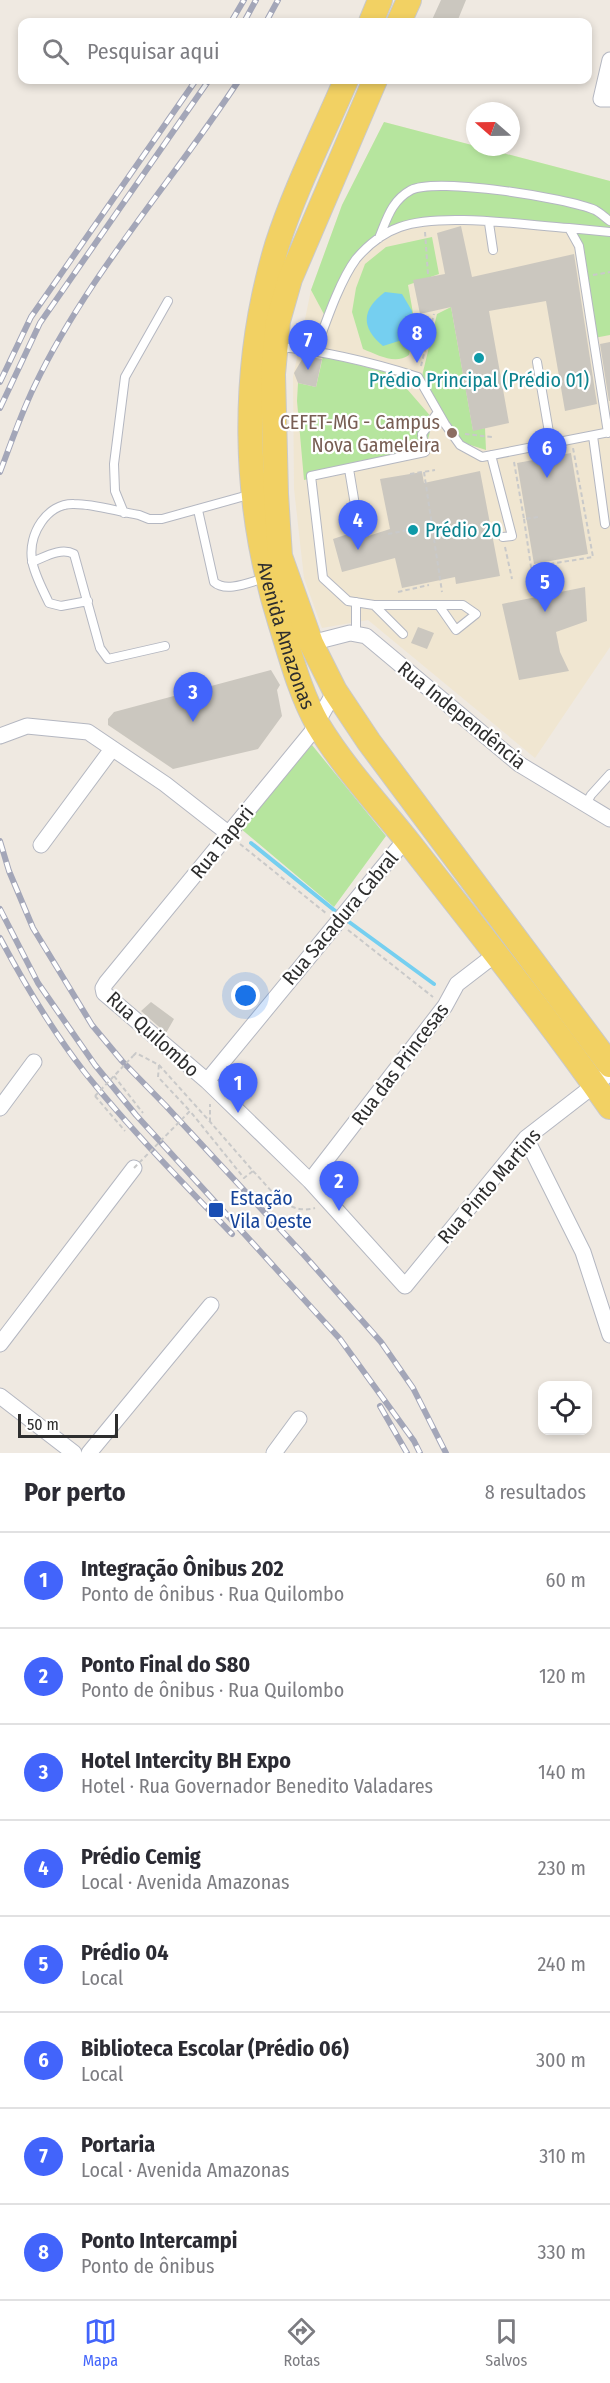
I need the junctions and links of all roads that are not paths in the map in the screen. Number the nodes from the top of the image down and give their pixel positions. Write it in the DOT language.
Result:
graph roads {
  1 [pos="380,0"];
  2 [pos="409,0"];
  3 [pos="372,18"];
  4 [pos="401,18"];
  5 [pos="610,60"];
  6 [pos="344,84"];
  7 [pos="373,84"];
  8 [pos="605,99"];
  9 [pos="610,221"];
  10 [pos="489,223"];
  11 [pos="569,228"];
  12 [pos="610,232"];
  13 [pos="379,238"];
  14 [pos="493,250"];
  15 [pos="168,301"];
  16 [pos="275,347"];
  17 [pos="315,352"];
  18 [pos="537,362"];
  19 [pos="438,412"];
  20 [pos="609,432"];
  21 [pos="593,436"];
  22 [pos="550,444"];
  23 [pos="491,455"];
  24 [pos="349,469"];
  25 [pos="254,493"];
  26 [pos="355,505"];
  27 [pos="198,510"];
  28 [pos="124,513"];
  29 [pos="605,524"];
  30 [pos="503,537"];
  31 [pos="32,562"];
  32 [pos="266,578"];
  33 [pos="88,601"];
  34 [pos="356,602"];
  35 [pos="374,605"];
  36 [pos="440,607"];
  37 [pos="356,633"];
  38 [pos="403,634"];
  39 [pos="311,643"];
  40 [pos="165,646"];
  41 [pos="335,691"];
  42 [pos="317,723"];
  43 [pos="0,736"];
  44 [pos="112,749"];
  45 [pos="610,774"];
  46 [pos="586,804"];
  47 [pos="610,819"];
  48 [pos="229,834"];
  49 [pos="406,839"];
  50 [pos="41,845"];
  51 [pos="496,954"];
  52 [pos="103,988"];
  53 [pos="34,1062"];
  54 [pos="610,1065"];
  55 [pos="602,1079"];
  56 [pos="207,1081"];
  57 [pos="610,1107"];
  58 [pos="0,1108"];
  59 [pos="526,1138"];
  60 [pos="134,1168"];
  61 [pos="310,1181"];
  62 [pos="405,1286"];
  63 [pos="211,1305"];
  64 [pos="610,1335"];
  65 [pos="0,1344"];
  66 [pos="0,1396"];
  67 [pos="299,1419"];
  68 [pos="74,1453"];
  69 [pos="90,1453"];
  70 [pos="274,1453"];
  1 -- 3 [label="main road"];
  2 -- 4 [label="main road"];
  5 -- 8 [label="street"];
  6 -- 25 [label="main road, Avenida Amazonas"];
  7 -- 16 [label="main road, Avenida Amazonas"];
  9 -- 13 [label="lane"];
  10 -- 11 [label="lane"];
  10 -- 13 [label="lane"];
  10 -- 14 [label="lane"];
  11 -- 12 [label="lane"];
  11 -- 20 [label="lane"];
  13 -- 17 [label="lane"];
  15 -- 28 [label="lane"];
  16 -- 17 [label="lane"];
  16 -- 39 [label="main road, Avenida Amazonas"];
  17 -- 19 [label="lane"];
  18 -- 22 [label="lane"];
  19 -- 23 [label="lane"];
  19 -- 24 [label="lane"];
  20 -- 21 [label="lane"];
  21 -- 22 [label="lane"];
  21 -- 29 [label="lane"];
  22 -- 23 [label="lane"];
  23 -- 30 [label="lane"];
  24 -- 26 [label="lane"];
  24 -- 34 [label="lane"];
  25 -- 27 [label="lane"];
  25 -- 32 [label="main road, Avenida Amazonas"];
  27 -- 28 [label="lane"];
  27 -- 32 [label="lane"];
  28 -- 31 [label="lane"];
  31 -- 33 [label="lane"];
  31 -- 33 [label="lane"];
  32 -- 42 [label="main road, Avenida Amazonas"];
  33 -- 40 [label="lane"];
  34 -- 35 [label="lane"];
  34 -- 37 [label="lane"];
  35 -- 36 [label="lane"];
  35 -- 38 [label="lane"];
  37 -- 39 [label="street"];
  37 -- 46 [label="street, Rua Independência"];
  39 -- 41 [label="main road, Avenida Amazonas"];
  41 -- 42 [label="street, Rua Taperi"];
  41 -- 54 [label="main road, Avenida Amazonas"];
  42 -- 48 [label="street, Rua Taperi"];
  42 -- 49 [label="main road, Avenida Amazonas"];
  43 -- 44 [label="street"];
  44 -- 48 [label="street"];
  44 -- 50 [label="street"];
  45 -- 46 [label="lane"];
  46 -- 47 [label="street, Rua Independência"];
  48 -- 52 [label="street, Rua Taperi"];
  49 -- 51 [label="main road, Avenida Amazonas"];
  49 -- 56 [label="street, Rua Sacadura Cabral"];
  51 -- 55 [label="main road, Avenida Amazonas"];
  51 -- 61 [label="street, Rua das Princesas"];
  52 -- 56 [label="street, Rua Quilombo"];
  53 -- 58 [label="street"];
  55 -- 57 [label="main road, Avenida Amazonas"];
  55 -- 59 [label="street, Rua Pinto Martins"];
  56 -- 61 [label="street, Rua Quilombo"];
  59 -- 62 [label="street, Rua Pinto Martins"];
  59 -- 64 [label="street"];
  60 -- 65 [label="street"];
  61 -- 62 [label="street, Rua Quilombo"];
  63 -- 69 [label="street"];
  66 -- 68 [label="street"];
  67 -- 70 [label="street"];
}
